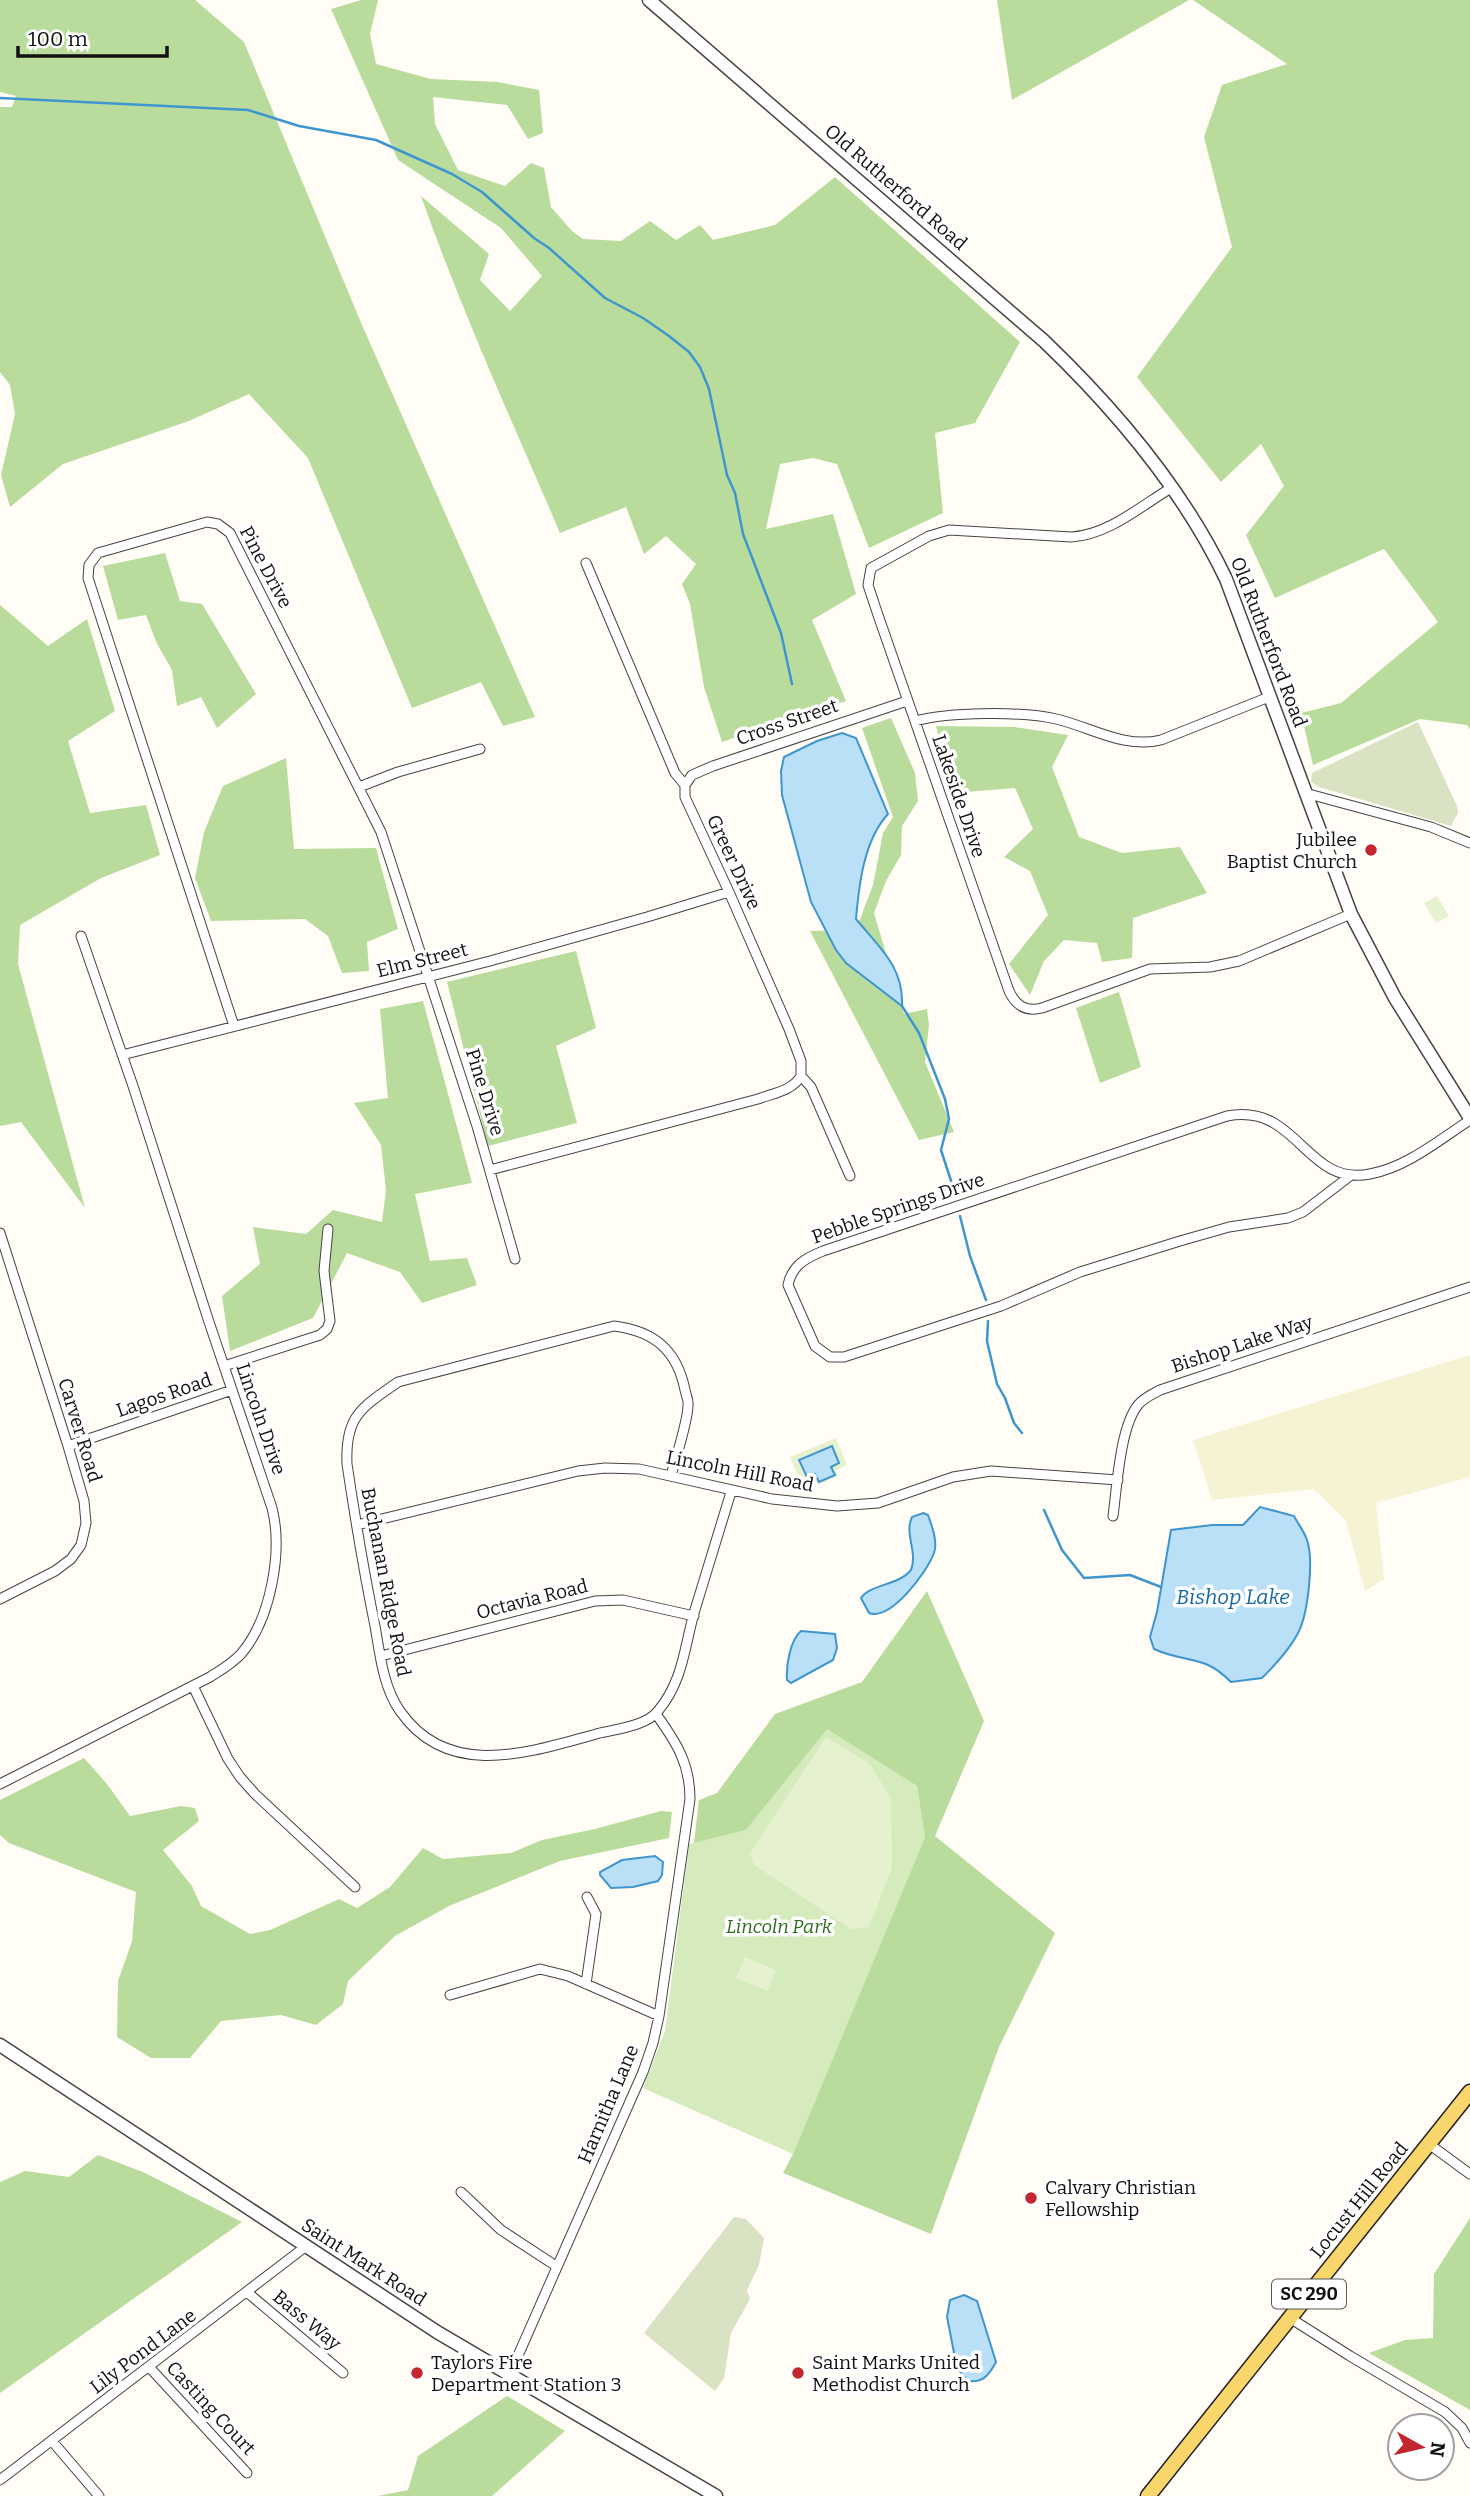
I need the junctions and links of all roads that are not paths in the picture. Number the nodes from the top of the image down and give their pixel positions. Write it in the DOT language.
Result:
graph roads {
  1 [pos="649,0"];
  2 [pos="1171,488"];
  3 [pos="586,563"];
  4 [pos="1269,698"];
  5 [pos="907,701"];
  6 [pos="915,721"];
  7 [pos="481,749"];
  8 [pos="685,785"];
  9 [pos="359,787"];
  10 [pos="1306,793"];
  11 [pos="1470,843"];
  12 [pos="729,892"];
  13 [pos="1351,914"];
  14 [pos="81,936"];
  15 [pos="429,976"];
  16 [pos="234,1026"];
  17 [pos="122,1055"];
  18 [pos="801,1076"];
  19 [pos="1470,1119"];
  20 [pos="490,1170"];
  21 [pos="1350,1175"];
  22 [pos="849,1176"];
  23 [pos="328,1229"];
  24 [pos="0,1233"];
  25 [pos="515,1259"];
  26 [pos="1470,1287"];
  27 [pos="224,1366"];
  28 [pos="232,1390"];
  29 [pos="68,1446"];
  30 [pos="671,1476"];
  31 [pos="1118,1480"];
  32 [pos="731,1492"];
  33 [pos="1113,1516"];
  34 [pos="357,1525"];
  35 [pos="0,1599"];
  36 [pos="694,1616"];
  37 [pos="381,1656"];
  38 [pos="193,1686"];
  39 [pos="656,1714"];
  40 [pos="0,1784"];
  41 [pos="355,1888"];
  42 [pos="587,1897"];
  43 [pos="586,1984"];
  44 [pos="450,1994"];
  45 [pos="659,2016"];
  46 [pos="0,2045"];
  47 [pos="1470,2092"];
  48 [pos="1429,2144"];
  49 [pos="1470,2174"];
  50 [pos="461,2192"];
  51 [pos="306,2247"];
  52 [pos="556,2266"];
  53 [pos="248,2293"];
  54 [pos="1290,2318"];
  55 [pos="150,2368"];
  56 [pos="343,2373"];
  57 [pos="509,2376"];
  58 [pos="52,2441"];
  59 [pos="1470,2443"];
  60 [pos="247,2473"];
  61 [pos="0,2480"];
  62 [pos="99,2496"];
  63 [pos="716,2496"];
  64 [pos="1148,2496"];
  1 -- 2 [label="street, Old Rutherford Road"];
  2 -- 4 [label="street, Old Rutherford Road"];
  2 -- 5 [label="street, Lakeside Drive"];
  3 -- 8 [label="street, Greer Drive"];
  4 -- 6 [label="street"];
  4 -- 10 [label="street, Old Rutherford Road"];
  5 -- 6 [label="street, Lakeside Drive"];
  5 -- 8 [label="street, Cross Street"];
  6 -- 13 [label="street, Lakeside Drive"];
  7 -- 9 [label="street"];
  8 -- 12 [label="street, Greer Drive"];
  9 -- 15 [label="street, Pine Drive"];
  9 -- 16 [label="street, Pine Drive"];
  10 -- 11 [label="street"];
  10 -- 13 [label="street, Old Rutherford Road"];
  12 -- 15 [label="street, Elm Street"];
  12 -- 18 [label="street, Greer Drive"];
  13 -- 19 [label="street, Old Rutherford Road"];
  14 -- 17 [label="street, Lincoln Drive"];
  15 -- 16 [label="street, Elm Street"];
  15 -- 20 [label="street, Pine Drive"];
  16 -- 17 [label="street, Elm Street"];
  17 -- 27 [label="street, Lincoln Drive"];
  18 -- 20 [label="street"];
  18 -- 22 [label="street, Greer Drive"];
  19 -- 21 [label="street, Pebble Springs Drive"];
  20 -- 25 [label="street, Pine Drive"];
  21 -- 21 [label="street, Pebble Springs Drive"];
  23 -- 27 [label="street"];
  24 -- 29 [label="street, Carver Road"];
  26 -- 31 [label="street, Bishop Lake Way"];
  27 -- 28 [label="street, Lincoln Drive"];
  28 -- 29 [label="street, Lagos Road"];
  28 -- 38 [label="street, Lincoln Drive"];
  29 -- 35 [label="street, Carver Road"];
  30 -- 32 [label="street, Lincoln Hill Road"];
  30 -- 34 [label="street, Lincoln Hill Road"];
  30 -- 34 [label="street, Buchanan Ridge Road"];
  31 -- 32 [label="street, Lincoln Hill Road"];
  31 -- 33 [label="street, Bishop Lake Way"];
  32 -- 36 [label="street"];
  34 -- 37 [label="street, Buchanan Ridge Road"];
  36 -- 37 [label="street, Octavia Road"];
  36 -- 39 [label="street"];
  37 -- 39 [label="street, Buchanan Ridge Road"];
  38 -- 40 [label="street, Lincoln Drive"];
  38 -- 41 [label="street"];
  39 -- 45 [label="street, Harnitha Lane"];
  42 -- 43 [label="street"];
  43 -- 44 [label="street"];
  43 -- 45 [label="street"];
  45 -- 52 [label="street, Harnitha Lane"];
  46 -- 51 [label="street, Saint Mark Road"];
  47 -- 48 [label="main road, Locust Hill Road / SC 290"];
  48 -- 49 [label="street"];
  48 -- 54 [label="main road, Locust Hill Road / SC 290"];
  50 -- 52 [label="street"];
  51 -- 53 [label="street, Lily Pond Lane"];
  51 -- 57 [label="street, Saint Mark Road"];
  52 -- 57 [label="street, Harnitha Lane"];
  53 -- 55 [label="street, Lily Pond Lane"];
  53 -- 56 [label="street, Bass Way"];
  54 -- 59 [label="street"];
  54 -- 64 [label="main road, Locust Hill Road / SC 290"];
  55 -- 58 [label="street, Lily Pond Lane"];
  55 -- 60 [label="street, Casting Court"];
  57 -- 63 [label="street, Saint Mark Road"];
  58 -- 61 [label="street, Lily Pond Lane"];
  58 -- 62 [label="street"];
}
